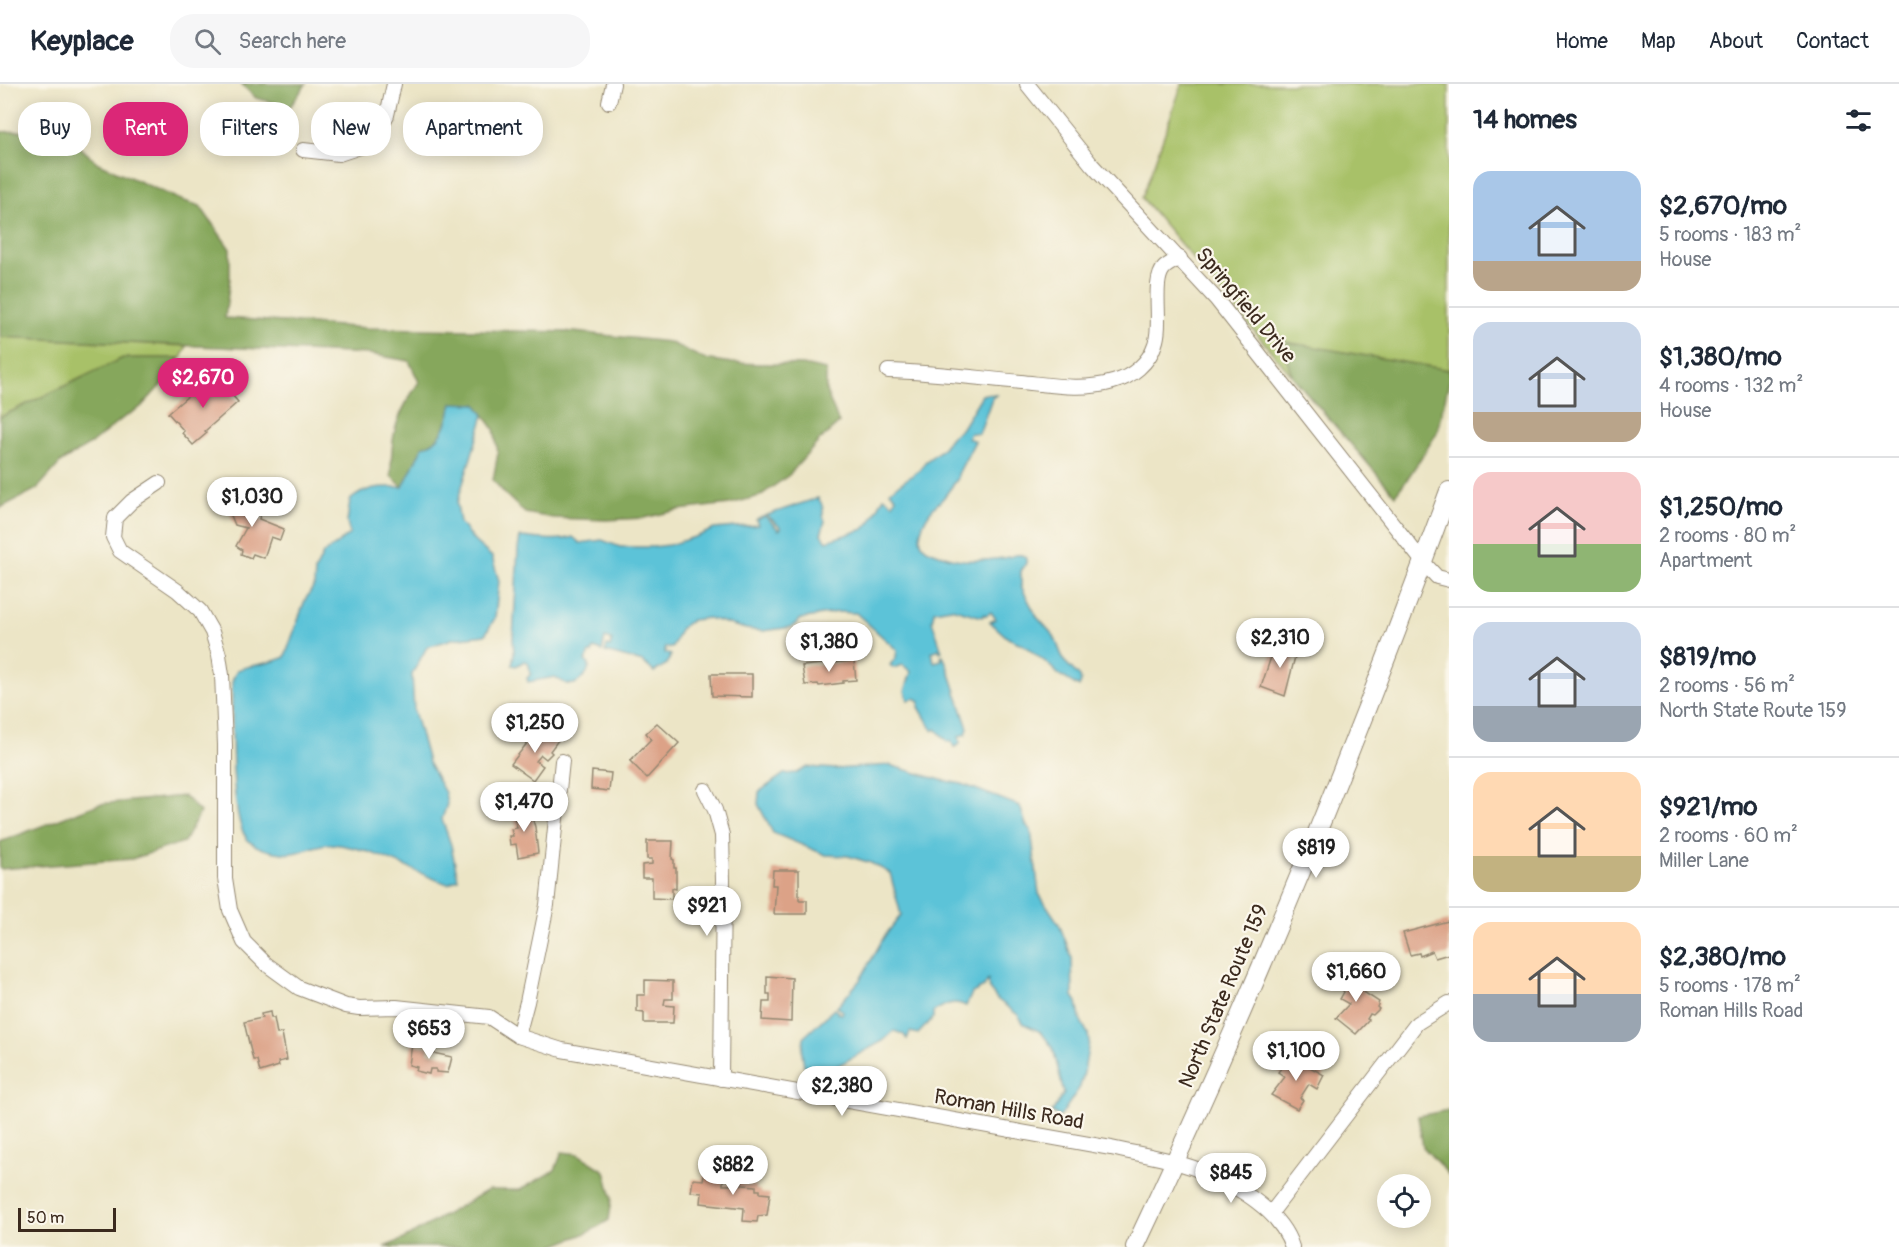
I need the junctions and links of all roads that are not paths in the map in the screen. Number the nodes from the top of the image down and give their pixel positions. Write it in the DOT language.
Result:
graph roads {
  1 [pos="394,84"];
  2 [pos="613,84"];
  3 [pos="1027,84"];
  4 [pos="609,102"];
  5 [pos="303,150"];
  6 [pos="1180,258"];
  7 [pos="888,371"];
  8 [pos="159,483"];
  9 [pos="1449,491"];
  10 [pos="1423,562"];
  11 [pos="1449,580"];
  12 [pos="562,760"];
  13 [pos="705,790"];
  14 [pos="1449,1004"];
  15 [pos="518,1036"];
  16 [pos="721,1079"];
  17 [pos="1175,1162"];
  18 [pos="1271,1213"];
  19 [pos="1135,1247"];
  20 [pos="1292,1247"];
  1 -- 5 [label="street"];
  2 -- 4 [label="street"];
  3 -- 6 [label="street, Springfield Drive"];
  6 -- 7 [label="street"];
  6 -- 10 [label="street, Springfield Drive"];
  8 -- 15 [label="street, Roman Hills Road"];
  9 -- 10 [label="main road, North State Route 159"];
  10 -- 11 [label="street, Springfield Drive"];
  10 -- 17 [label="main road, North State Route 159"];
  12 -- 15 [label="street"];
  13 -- 16 [label="street"];
  14 -- 18 [label="street"];
  15 -- 16 [label="street, Roman Hills Road"];
  16 -- 17 [label="street, Roman Hills Road"];
  17 -- 18 [label="street, Roman Hills Road"];
  17 -- 19 [label="main road, North State Route 159"];
  18 -- 20 [label="street"];
}
